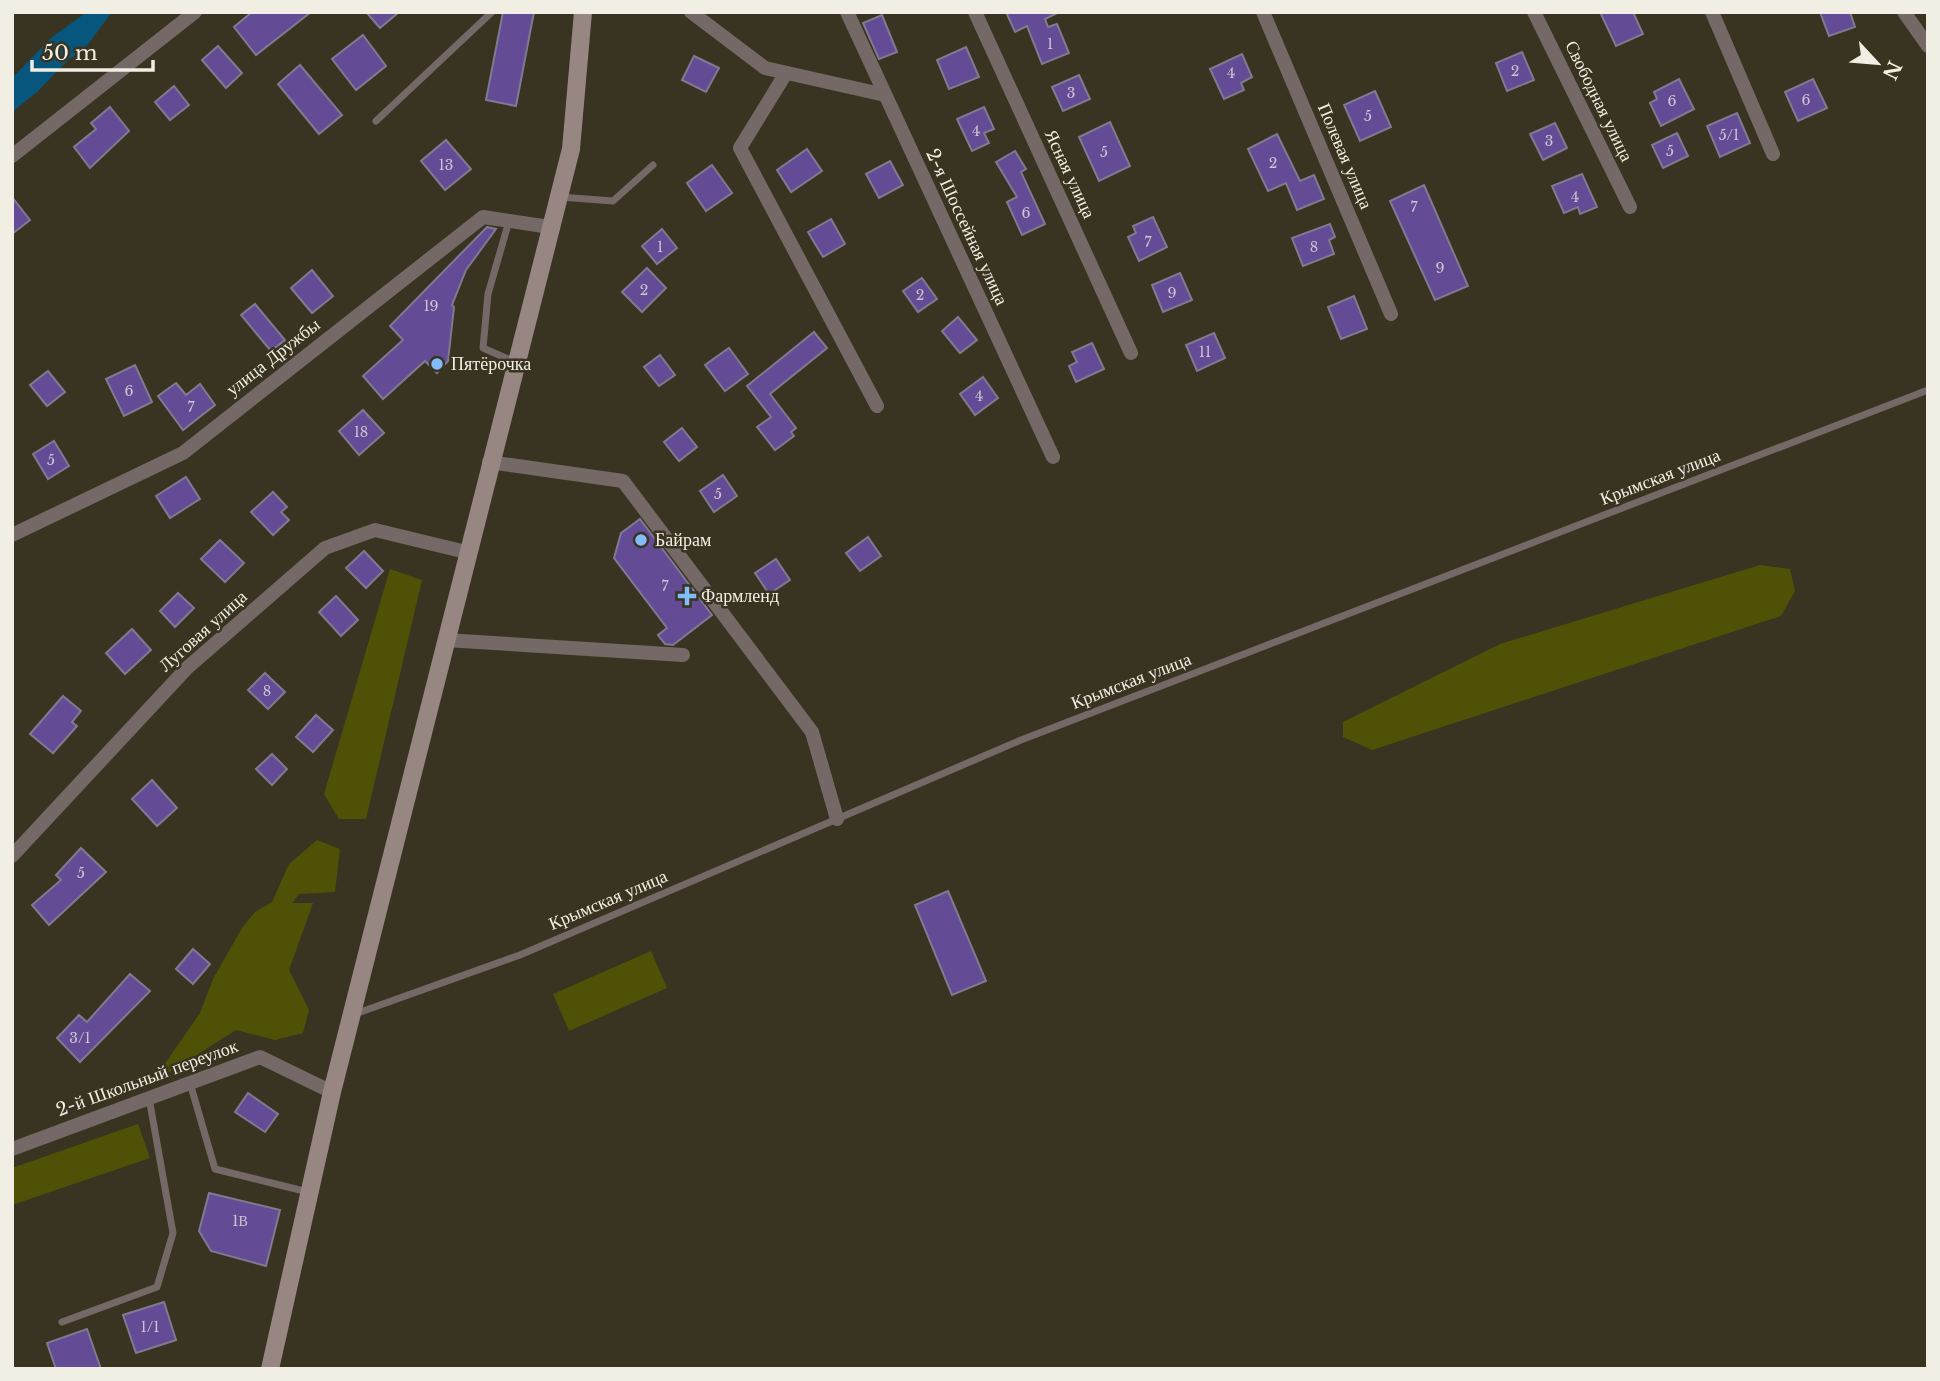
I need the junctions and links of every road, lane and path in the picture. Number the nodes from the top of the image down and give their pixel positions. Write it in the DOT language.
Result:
graph roads {
  1 [pos="195,12"];
  2 [pos="492,12"];
  3 [pos="583,12"];
  4 [pos="691,12"];
  5 [pos="847,12"];
  6 [pos="975,12"];
  7 [pos="1263,12"];
  8 [pos="1534,12"];
  9 [pos="1712,12"];
  10 [pos="1904,12"];
  11 [pos="1928,46"];
  12 [pos="786,73"];
  13 [pos="885,95"];
  14 [pos="376,121"];
  15 [pos="1773,154"];
  16 [pos="12,156"];
  17 [pos="653,165"];
  18 [pos="558,197"];
  19 [pos="1630,207"];
  20 [pos="509,221"];
  21 [pos="550,227"];
  22 [pos="1391,314"];
  23 [pos="1131,353"];
  24 [pos="516,362"];
  25 [pos="1928,390"];
  26 [pos="877,406"];
  27 [pos="1053,457"];
  28 [pos="489,462"];
  29 [pos="12,535"];
  30 [pos="466,552"];
  31 [pos="444,640"];
  32 [pos="683,655"];
  33 [pos="837,819"];
  34 [pos="12,856"];
  35 [pos="352,1015"];
  36 [pos="190,1083"];
  37 [pos="332,1091"];
  38 [pos="149,1098"];
  39 [pos="12,1149"];
  40 [pos="310,1192"];
  41 [pos="62,1322"];
  42 [pos="270,1369"];
  1 -- 16 [label="street"];
  2 -- 14 [label="lane"];
  3 -- 18 [label="main road"];
  4 -- 12 [label="street"];
  5 -- 13 [label="street, 2-я Шоссейная улица"];
  6 -- 23 [label="street, Ясная улица"];
  7 -- 22 [label="street, Полевая улица"];
  8 -- 19 [label="street, Свободная улица"];
  9 -- 15 [label="street"];
  10 -- 11 [label="street"];
  12 -- 13 [label="street"];
  12 -- 26 [label="street"];
  13 -- 27 [label="street, 2-я Шоссейная улица"];
  17 -- 18 [label="lane"];
  18 -- 21 [label="main road"];
  20 -- 21 [label="street, улица Дружбы"];
  20 -- 24 [label="lane"];
  20 -- 29 [label="street, улица Дружбы"];
  21 -- 24 [label="main road"];
  24 -- 28 [label="main road"];
  25 -- 33 [label="lane, Крымская улица"];
  28 -- 30 [label="main road"];
  28 -- 33 [label="street"];
  30 -- 31 [label="main road"];
  30 -- 34 [label="street, Луговая улица"];
  31 -- 32 [label="street"];
  31 -- 35 [label="main road"];
  33 -- 35 [label="lane, Крымская улица"];
  35 -- 37 [label="main road"];
  36 -- 37 [label="street, 2-й Школьный переулок"];
  36 -- 38 [label="street, 2-й Школьный переулок"];
  36 -- 40 [label="lane"];
  37 -- 40 [label="main road"];
  38 -- 39 [label="street, 2-й Школьный переулок"];
  38 -- 41 [label="lane"];
  40 -- 42 [label="main road"];
}
